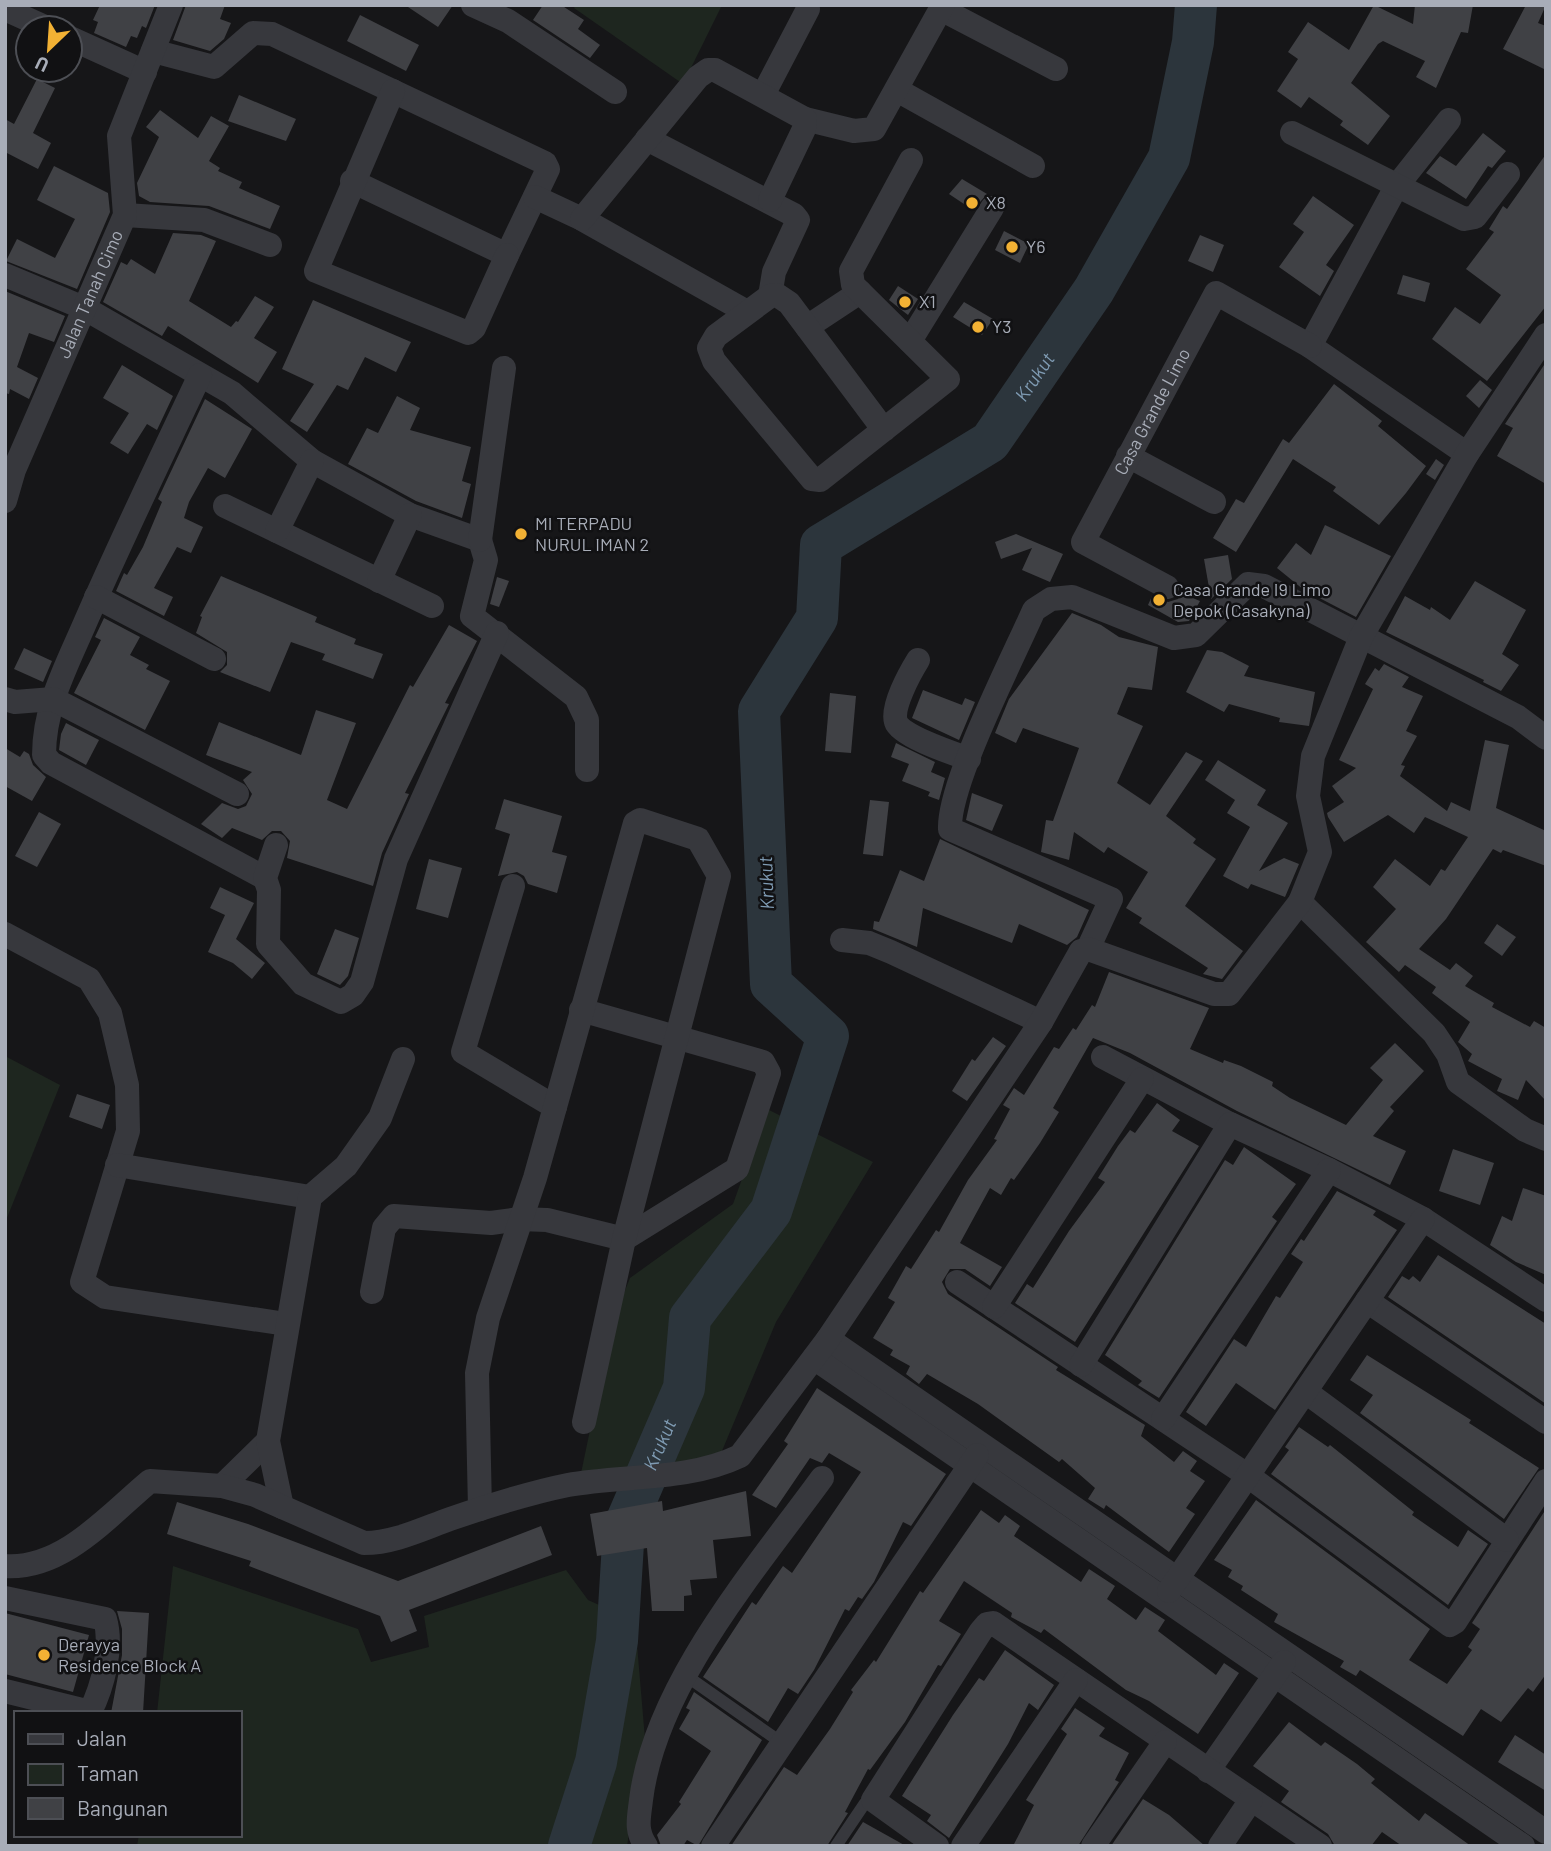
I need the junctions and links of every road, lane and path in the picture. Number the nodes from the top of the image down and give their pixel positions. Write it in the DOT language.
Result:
graph roads {
  1 [pos="171,5"];
  2 [pos="473,5"];
  3 [pos="942,7"];
  4 [pos="808,9"];
  5 [pos="84,42"];
  6 [pos="149,62"];
  7 [pos="1056,69"];
  8 [pos="897,90"];
  9 [pos="393,91"];
  10 [pos="615,92"];
  11 [pos="763,95"];
  12 [pos="804,119"];
  13 [pos="1449,120"];
  14 [pos="1292,133"];
  15 [pos="647,139"];
  16 [pos="911,160"];
  17 [pos="1033,166"];
  18 [pos="1508,174"];
  19 [pos="352,181"];
  20 [pos="1396,187"];
  21 [pos="535,197"];
  22 [pos="769,200"];
  23 [pos="992,208"];
  24 [pos="125,215"];
  25 [pos="582,219"];
  26 [pos="270,245"];
  27 [pos="508,255"];
  28 [pos="5,275"];
  29 [pos="860,292"];
  30 [pos="770,296"];
  31 [pos="83,308"];
  32 [pos="747,312"];
  33 [pos="807,327"];
  34 [pos="1546,335"];
  35 [pos="910,341"];
  36 [pos="1310,346"];
  37 [pos="504,368"];
  38 [pos="200,375"];
  39 [pos="884,430"];
  40 [pos="1467,454"];
  41 [pos="1128,456"];
  42 [pos="312,461"];
  43 [pos="10,467"];
  44 [pos="5,501"];
  45 [pos="1214,502"];
  46 [pos="225,506"];
  47 [pos="410,516"];
  48 [pos="277,531"];
  49 [pos="480,540"];
  50 [pos="379,581"];
  51 [pos="1167,587"];
  52 [pos="96,597"];
  53 [pos="432,606"];
  54 [pos="497,633"];
  55 [pos="1361,637"];
  56 [pos="214,659"];
  57 [pos="918,660"];
  58 [pos="5,699"];
  59 [pos="52,699"];
  60 [pos="1546,738"];
  61 [pos="969,759"];
  62 [pos="587,770"];
  63 [pos="237,794"];
  64 [pos="276,845"];
  65 [pos="265,877"];
  66 [pos="513,886"];
  67 [pos="1300,902"];
  68 [pos="5,934"];
  69 [pos="842,940"];
  70 [pos="1088,949"];
  71 [pos="581,1010"];
  72 [pos="1041,1022"];
  73 [pos="677,1037"];
  74 [pos="1103,1057"];
  75 [pos="403,1059"];
  76 [pos="1142,1079"];
  77 [pos="555,1107"];
  78 [pos="1230,1124"];
  79 [pos="1546,1139"];
  80 [pos="117,1165"];
  81 [pos="1329,1170"];
  82 [pos="310,1197"];
  83 [pos="519,1219"];
  84 [pos="1423,1219"];
  85 [pos="624,1239"];
  86 [pos="957,1282"];
  87 [pos="372,1292"];
  88 [pos="1546,1300"];
  89 [pos="1367,1301"];
  90 [pos="994,1307"];
  91 [pos="286,1324"];
  92 [pos="821,1349"];
  93 [pos="1081,1365"];
  94 [pos="1306,1392"];
  95 [pos="1163,1419"];
  96 [pos="584,1422"];
  97 [pos="1546,1422"];
  98 [pos="268,1441"];
  99 [pos="976,1457"];
  100 [pos="1247,1475"];
  101 [pos="822,1478"];
  102 [pos="1546,1481"];
  103 [pos="222,1486"];
  104 [pos="282,1507"];
  105 [pos="480,1509"];
  106 [pos="1507,1540"];
  107 [pos="5,1566"];
  108 [pos="1170,1590"];
  109 [pos="5,1598"];
  110 [pos="1281,1666"];
  111 [pos="685,1675"];
  112 [pos="1076,1680"];
  113 [pos="5,1690"];
  114 [pos="83,1711"];
  115 [pos="91,1711"];
  116 [pos="1165,1742"];
  117 [pos="782,1743"];
  118 [pos="1208,1771"];
  119 [pos="873,1800"];
  120 [pos="1251,1800"];
  121 [pos="1546,1832"];
  122 [pos="646,1846"];
  123 [pos="713,1846"];
  124 [pos="836,1846"];
  125 [pos="937,1846"];
  126 [pos="963,1846"];
  127 [pos="1093,1846"];
  128 [pos="1220,1846"];
  129 [pos="1320,1846"];
  130 [pos="1523,1846"];
  131 [pos="1536,1846"];
  1 -- 6 [label="street, Jalan Tanah Cimo"];
  2 -- 10 [label="street"];
  3 -- 7 [label="street"];
  3 -- 8 [label="street"];
  4 -- 11 [label="street"];
  5 -- 6 [label="street"];
  6 -- 9 [label="street"];
  6 -- 24 [label="street, Jalan Tanah Cimo"];
  8 -- 12 [label="street"];
  8 -- 17 [label="street"];
  9 -- 19 [label="street"];
  9 -- 21 [label="street"];
  11 -- 12 [label="street"];
  11 -- 15 [label="street"];
  12 -- 22 [label="street"];
  13 -- 20 [label="street"];
  14 -- 20 [label="street"];
  15 -- 22 [label="street"];
  15 -- 25 [label="street"];
  16 -- 29 [label="street"];
  18 -- 20 [label="street"];
  19 -- 27 [label="street"];
  19 -- 27 [label="street"];
  20 -- 36 [label="street"];
  21 -- 25 [label="street"];
  21 -- 27 [label="street"];
  22 -- 30 [label="street"];
  23 -- 35 [label="street"];
  24 -- 26 [label="street"];
  24 -- 31 [label="street, Jalan Tanah Cimo"];
  25 -- 32 [label="street"];
  28 -- 31 [label="street"];
  29 -- 33 [label="street"];
  29 -- 35 [label="street"];
  30 -- 32 [label="street"];
  30 -- 33 [label="street"];
  31 -- 38 [label="street"];
  31 -- 43 [label="street, Jalan Tanah Cimo"];
  32 -- 39 [label="street"];
  33 -- 39 [label="street"];
  34 -- 40 [label="street"];
  35 -- 39 [label="street"];
  36 -- 40 [label="street"];
  36 -- 41 [label="street, Casa Grande Limo"];
  37 -- 49 [label="street"];
  38 -- 42 [label="street"];
  38 -- 52 [label="street"];
  40 -- 55 [label="street"];
  41 -- 45 [label="street"];
  41 -- 51 [label="street, Casa Grande Limo"];
  42 -- 47 [label="street"];
  42 -- 48 [label="street"];
  43 -- 44 [label="street, Jalan Tanah Cimo"];
  46 -- 48 [label="street"];
  47 -- 49 [label="street"];
  47 -- 50 [label="street"];
  48 -- 50 [label="street"];
  49 -- 54 [label="street"];
  50 -- 53 [label="street"];
  52 -- 56 [label="street"];
  52 -- 59 [label="street"];
  54 -- 62 [label="street"];
  54 -- 65 [label="street"];
  55 -- 60 [label="street"];
  55 -- 61 [label="street"];
  55 -- 67 [label="street"];
  57 -- 61 [label="street"];
  58 -- 59 [label="street"];
  59 -- 63 [label="street"];
  59 -- 65 [label="street"];
  61 -- 70 [label="street"];
  64 -- 65 [label="street"];
  66 -- 77 [label="street"];
  67 -- 70 [label="street"];
  67 -- 79 [label="street"];
  68 -- 80 [label="street"];
  69 -- 72 [label="street"];
  70 -- 72 [label="street"];
  71 -- 73 [label="street"];
  71 -- 73 [label="street"];
  71 -- 77 [label="street"];
  72 -- 92 [label="street"];
  73 -- 85 [label="street"];
  73 -- 85 [label="street"];
  74 -- 76 [label="street"];
  75 -- 82 [label="street"];
  76 -- 78 [label="street"];
  76 -- 90 [label="street"];
  77 -- 83 [label="street"];
  78 -- 81 [label="street"];
  78 -- 93 [label="street"];
  80 -- 82 [label="street"];
  80 -- 91 [label="street"];
  81 -- 84 [label="street"];
  81 -- 95 [label="street"];
  82 -- 91 [label="street"];
  83 -- 85 [label="street"];
  83 -- 87 [label="street"];
  83 -- 105 [label="street"];
  84 -- 88 [label="street"];
  84 -- 89 [label="street"];
  85 -- 96 [label="street"];
  86 -- 90 [label="street"];
  89 -- 94 [label="street"];
  89 -- 97 [label="street"];
  90 -- 93 [label="street"];
  91 -- 98 [label="street"];
  92 -- 99 [label="street"];
  92 -- 105 [label="street"];
  93 -- 95 [label="street"];
  94 -- 100 [label="street"];
  94 -- 106 [label="street"];
  95 -- 100 [label="street"];
  98 -- 103 [label="street"];
  98 -- 104 [label="street"];
  99 -- 108 [label="street"];
  99 -- 117 [label="street"];
  100 -- 106 [label="street"];
  100 -- 108 [label="street"];
  101 -- 111 [label="street"];
  102 -- 106 [label="street"];
  103 -- 104 [label="street"];
  103 -- 107 [label="street"];
  104 -- 105 [label="street"];
  108 -- 110 [label="street"];
  109 -- 115 [label="street"];
  110 -- 118 [label="street"];
  110 -- 121 [label="street"];
  110 -- 130 [label="street"];
  111 -- 117 [label="lane"];
  111 -- 122 [label="street"];
  112 -- 116 [label="street"];
  112 -- 119 [label="street"];
  112 -- 126 [label="street"];
  113 -- 114 [label="street"];
  116 -- 118 [label="street"];
  116 -- 127 [label="street"];
  117 -- 123 [label="street"];
  118 -- 120 [label="street"];
  119 -- 124 [label="lane"];
  119 -- 125 [label="street"];
  120 -- 128 [label="street"];
  120 -- 129 [label="street"];
  121 -- 131 [label="street"];
}
